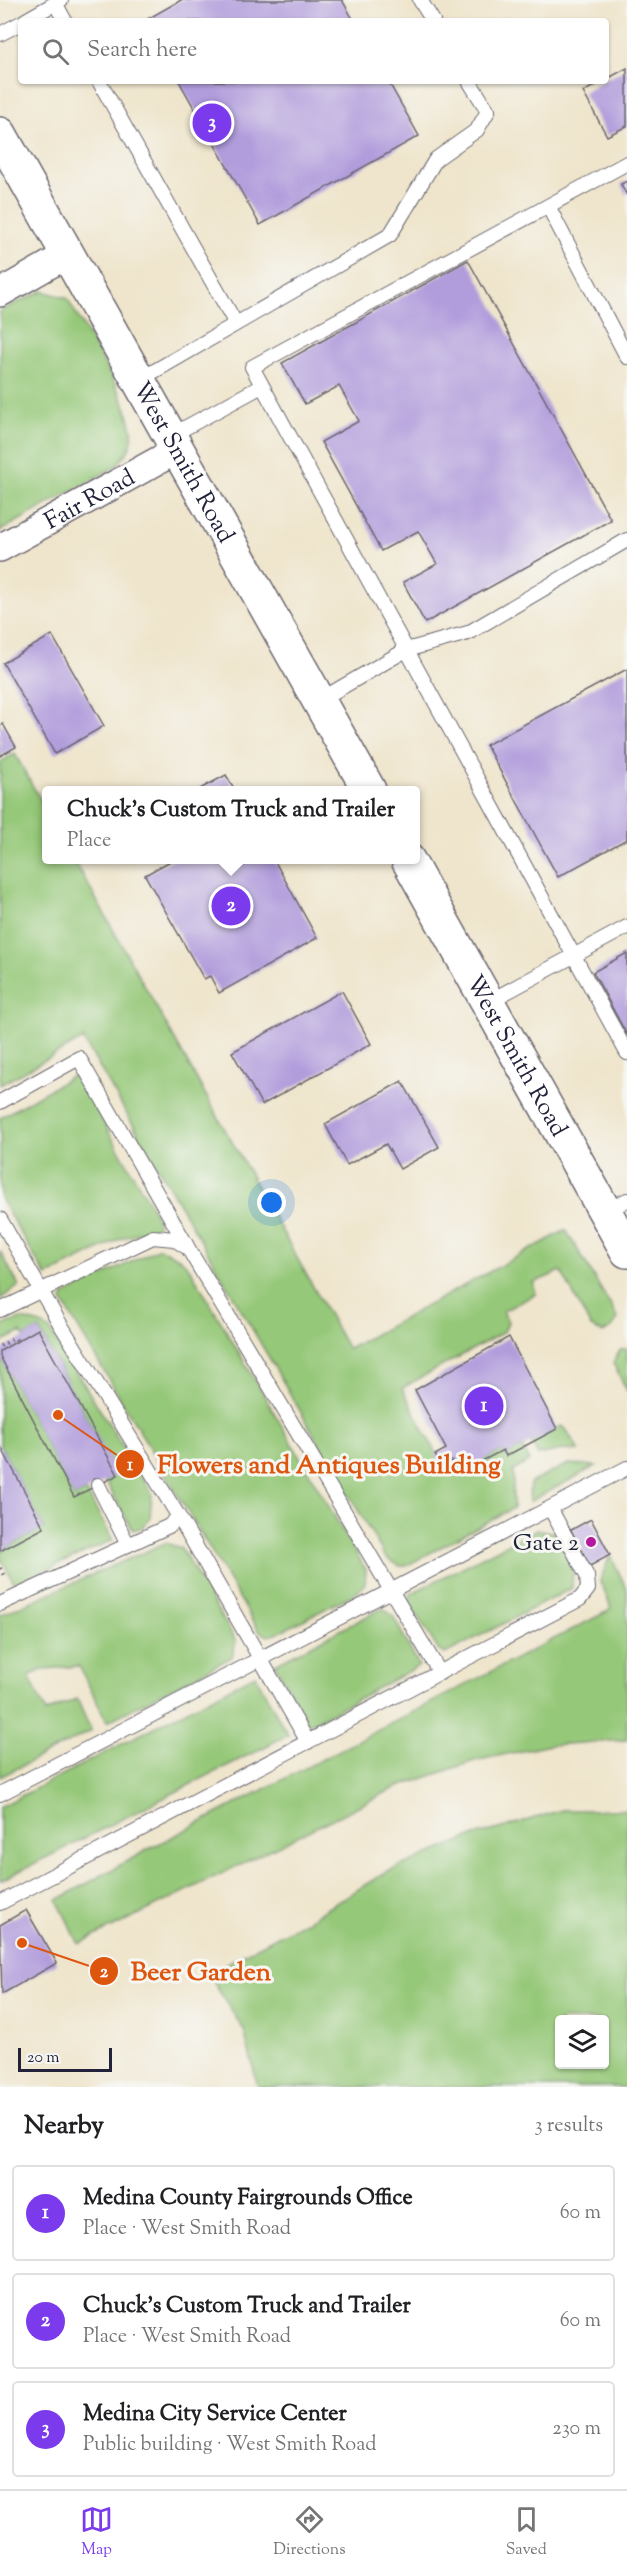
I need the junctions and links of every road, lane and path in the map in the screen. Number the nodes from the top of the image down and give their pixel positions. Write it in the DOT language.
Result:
graph roads {
  1 [pos="420,0"];
  2 [pos="58,2"];
  3 [pos="29,18"];
  4 [pos="64,18"];
  5 [pos="431,18"];
  6 [pos="18,24"];
  7 [pos="0,34"];
  8 [pos="101,84"];
  9 [pos="471,84"];
  10 [pos="0,134"];
  11 [pos="627,163"];
  12 [pos="548,206"];
  13 [pos="68,254"];
  14 [pos="0,293"];
  15 [pos="236,324"];
  16 [pos="627,357"];
  17 [pos="138,380"];
  18 [pos="262,386"];
  19 [pos="174,443"];
  20 [pos="627,540"];
  21 [pos="0,548"];
  22 [pos="406,650"];
  23 [pos="318,701"];
  24 [pos="367,786"];
  25 [pos="410,864"];
  26 [pos="627,927"];
  27 [pos="573,956"];
  28 [pos="488,1002"];
  29 [pos="627,1053"];
  30 [pos="0,1102"];
  31 [pos="616,1206"];
  32 [pos="0,1219"];
  33 [pos="188,1248"];
  34 [pos="627,1251"];
  35 [pos="41,1291"];
  36 [pos="0,1310"];
  37 [pos="17,1341"];
  38 [pos="0,1346"];
  39 [pos="627,1468"];
  40 [pos="98,1485"];
  41 [pos="550,1508"];
  42 [pos="179,1517"];
  43 [pos="128,1545"];
  44 [pos="391,1589"];
  45 [pos="0,1604"];
  46 [pos="259,1658"];
  47 [pos="440,1673"];
  48 [pos="308,1742"];
  49 [pos="0,1794"];
  50 [pos="0,1903"];
  1 -- 5 [label="lane"];
  2 -- 3 [label="lane"];
  2 -- 4 [label="lane"];
  6 -- 7 [label="lane"];
  8 -- 15 [label="lane"];
  9 -- 15 [label="lane"];
  10 -- 13 [label="street, West Smith Road"];
  11 -- 12 [label="lane"];
  12 -- 16 [label="lane"];
  12 -- 18 [label="lane"];
  13 -- 14 [label="street"];
  13 -- 17 [label="street, West Smith Road"];
  15 -- 17 [label="lane"];
  17 -- 19 [label="street, West Smith Road"];
  18 -- 19 [label="lane"];
  18 -- 22 [label="lane"];
  19 -- 21 [label="street, Fair Road"];
  19 -- 23 [label="street, West Smith Road"];
  20 -- 22 [label="lane"];
  22 -- 23 [label="lane"];
  22 -- 27 [label="lane"];
  23 -- 24 [label="street, West Smith Road"];
  25 -- 28 [label="street, West Smith Road"];
  26 -- 27 [label="lane"];
  27 -- 28 [label="lane"];
  27 -- 29 [label="lane"];
  28 -- 31 [label="street, West Smith Road"];
  30 -- 33 [label="lane"];
  31 -- 34 [label="street, West Smith Road"];
  32 -- 35 [label="lane"];
  33 -- 35 [label="lane"];
  33 -- 44 [label="lane"];
  35 -- 36 [label="lane"];
  35 -- 42 [label="lane"];
  37 -- 38 [label="path"];
  39 -- 41 [label="lane"];
  40 -- 43 [label="lane"];
  41 -- 44 [label="lane"];
  41 -- 47 [label="lane"];
  42 -- 43 [label="lane"];
  42 -- 46 [label="lane"];
  43 -- 45 [label="lane"];
  44 -- 46 [label="lane"];
  44 -- 47 [label="lane"];
  46 -- 48 [label="lane"];
  46 -- 49 [label="lane"];
  47 -- 48 [label="lane"];
  48 -- 50 [label="lane"];
}
